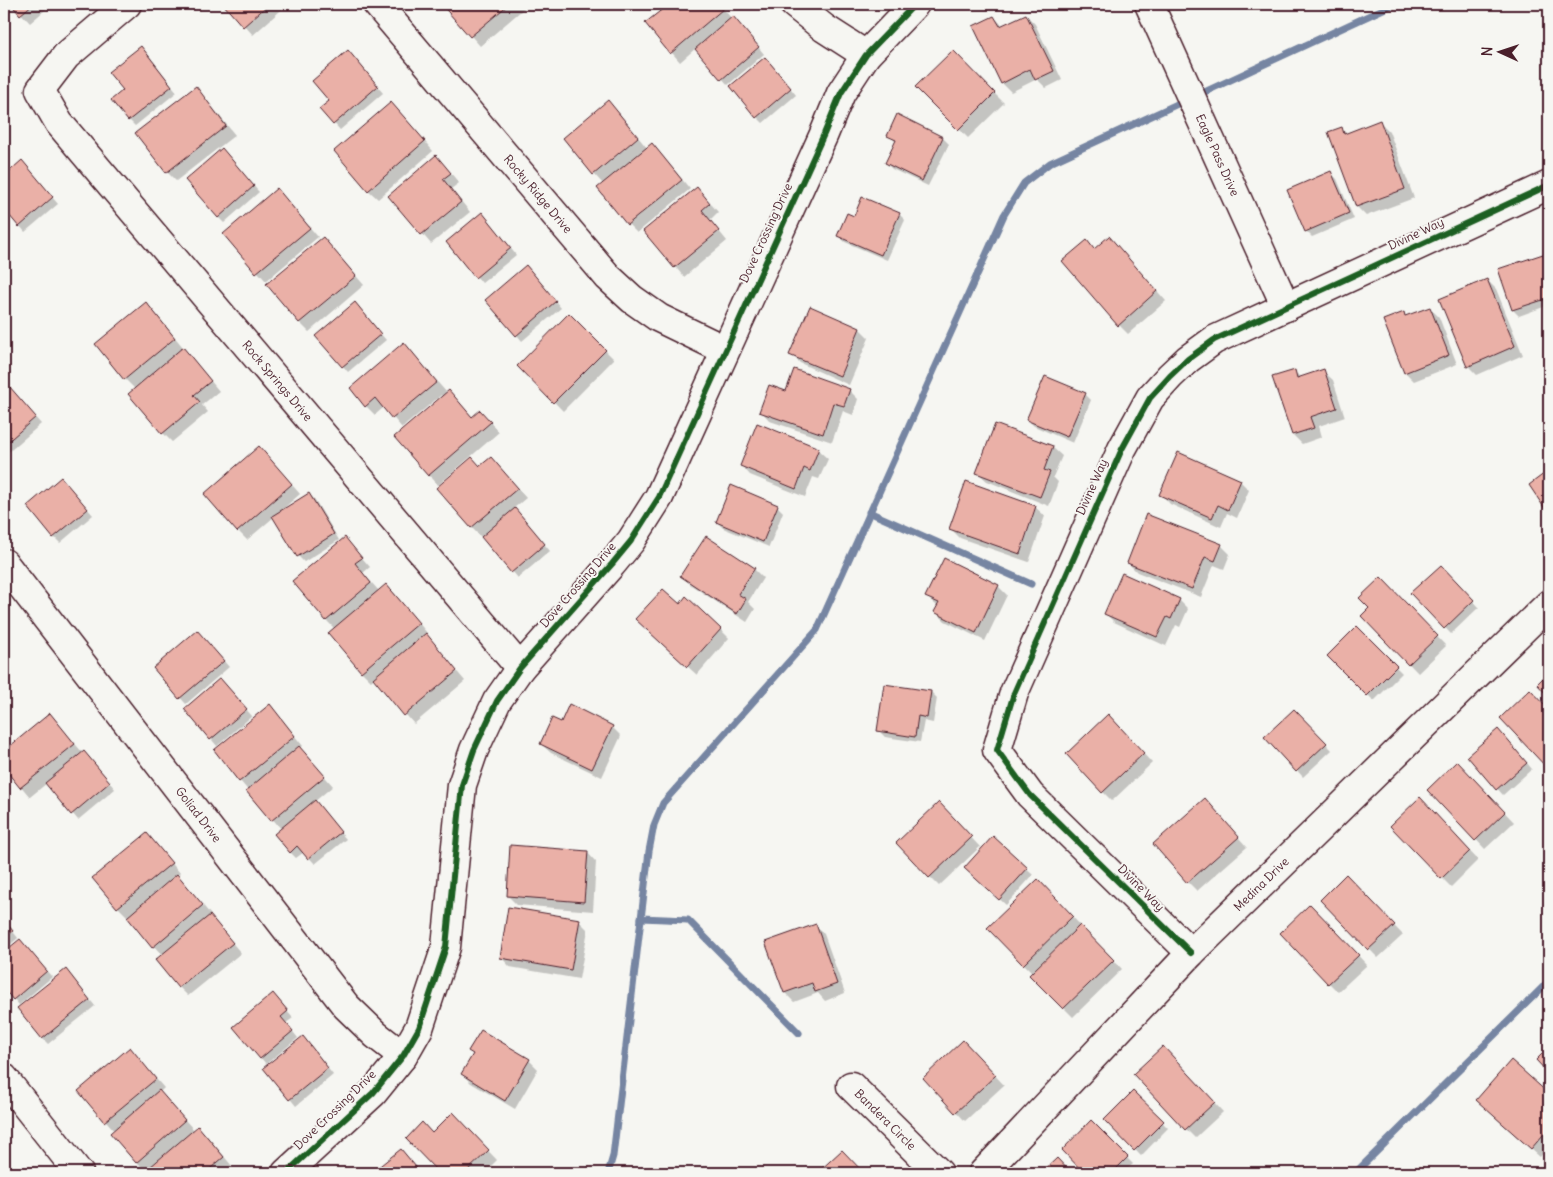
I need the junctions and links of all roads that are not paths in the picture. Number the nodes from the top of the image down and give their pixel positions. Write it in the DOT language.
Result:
graph roads {
  1 [pos="127,4"];
  2 [pos="377,4"];
  3 [pos="794,4"];
  4 [pos="915,4"];
  5 [pos="1149,4"];
  6 [pos="866,55"];
  7 [pos="1549,185"];
  8 [pos="1286,307"];
  9 [pos="725,350"];
  10 [pos="4,563"];
  11 [pos="1549,604"];
  12 [pos="520,668"];
  13 [pos="1191,954"];
  14 [pos="403,1056"];
  15 [pos="4,1078"];
  16 [pos="851,1086"];
  17 [pos="79,1173"];
  18 [pos="286,1173"];
  19 [pos="939,1173"];
  20 [pos="983,1173"];
  1 -- 12 [label="street, Rock Springs Drive"];
  2 -- 9 [label="street, Rocky Ridge Drive"];
  3 -- 6 [label="street"];
  4 -- 6 [label="street, Dove Crossing Drive"];
  5 -- 8 [label="street, Eagle Pass Drive"];
  6 -- 9 [label="street, Dove Crossing Drive"];
  7 -- 8 [label="street, Divine Way"];
  8 -- 13 [label="street, Divine Way"];
  9 -- 12 [label="street, Dove Crossing Drive"];
  10 -- 14 [label="street, Goliad Drive"];
  11 -- 13 [label="street, Medina Drive"];
  12 -- 14 [label="street, Dove Crossing Drive"];
  13 -- 20 [label="street, Medina Drive"];
  14 -- 18 [label="street, Dove Crossing Drive"];
  15 -- 17 [label="street"];
  16 -- 19 [label="street, Bandera Circle"];
}
